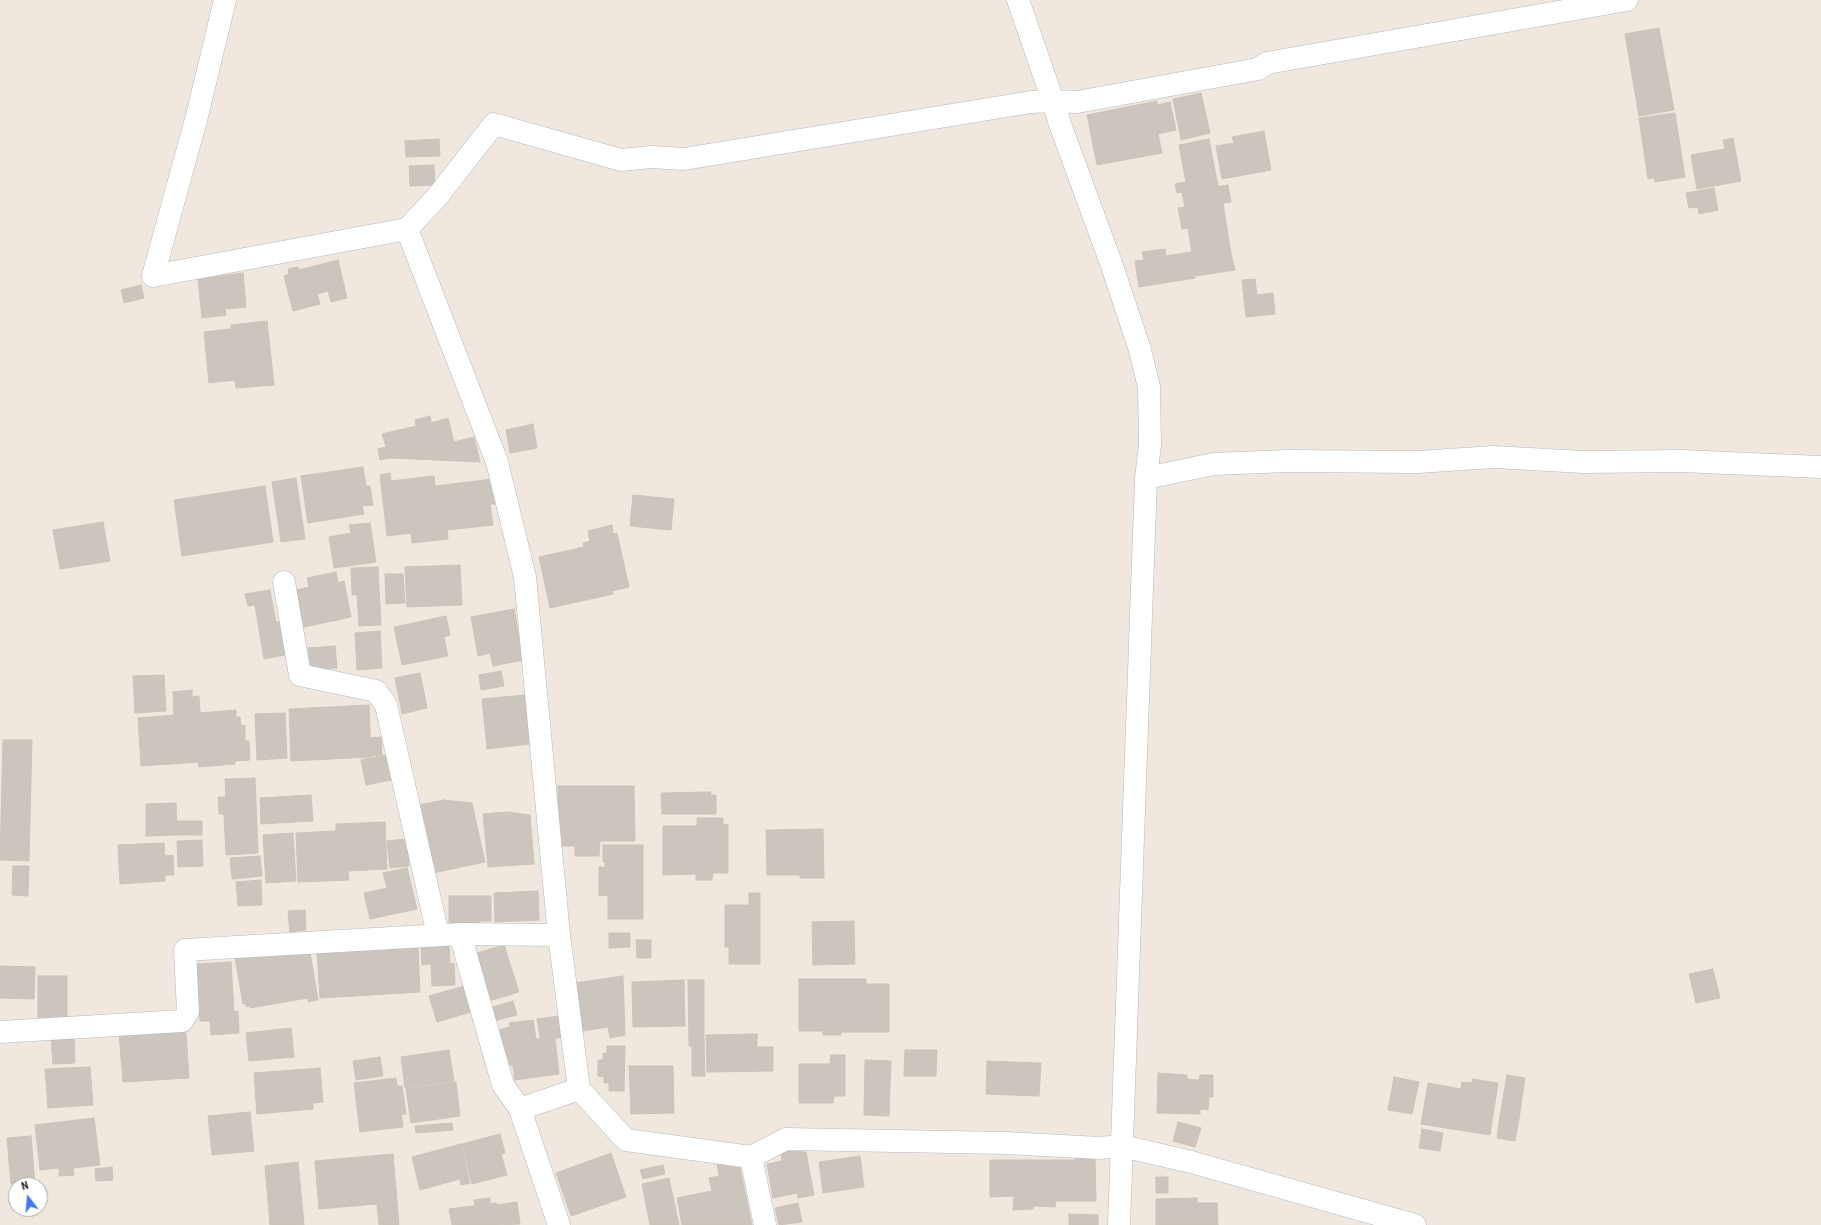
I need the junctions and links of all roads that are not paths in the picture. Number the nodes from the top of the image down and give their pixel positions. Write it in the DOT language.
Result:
graph roads {
  1 [pos="225,0"];
  2 [pos="1018,0"];
  3 [pos="1627,0"];
  4 [pos="1053,101"];
  5 [pos="408,229"];
  6 [pos="1821,467"];
  7 [pos="1146,478"];
  8 [pos="284,582"];
  9 [pos="460,934"];
  10 [pos="438,935"];
  11 [pos="559,935"];
  12 [pos="0,1032"];
  13 [pos="579,1089"];
  14 [pos="520,1110"];
  15 [pos="1122,1146"];
  16 [pos="751,1157"];
  17 [pos="559,1225"];
  18 [pos="765,1225"];
  19 [pos="1119,1225"];
  20 [pos="1415,1225"];
  1 -- 5 [label="street"];
  2 -- 4 [label="street"];
  3 -- 4 [label="street"];
  4 -- 5 [label="street"];
  4 -- 7 [label="street"];
  5 -- 11 [label="street"];
  6 -- 7 [label="street"];
  7 -- 15 [label="street"];
  8 -- 10 [label="street"];
  9 -- 10 [label="street"];
  9 -- 11 [label="street"];
  9 -- 14 [label="street"];
  10 -- 12 [label="street"];
  11 -- 13 [label="street"];
  13 -- 14 [label="street"];
  13 -- 16 [label="street"];
  14 -- 17 [label="street"];
  15 -- 16 [label="street"];
  15 -- 19 [label="street"];
  15 -- 20 [label="street"];
  16 -- 18 [label="street"];
}
